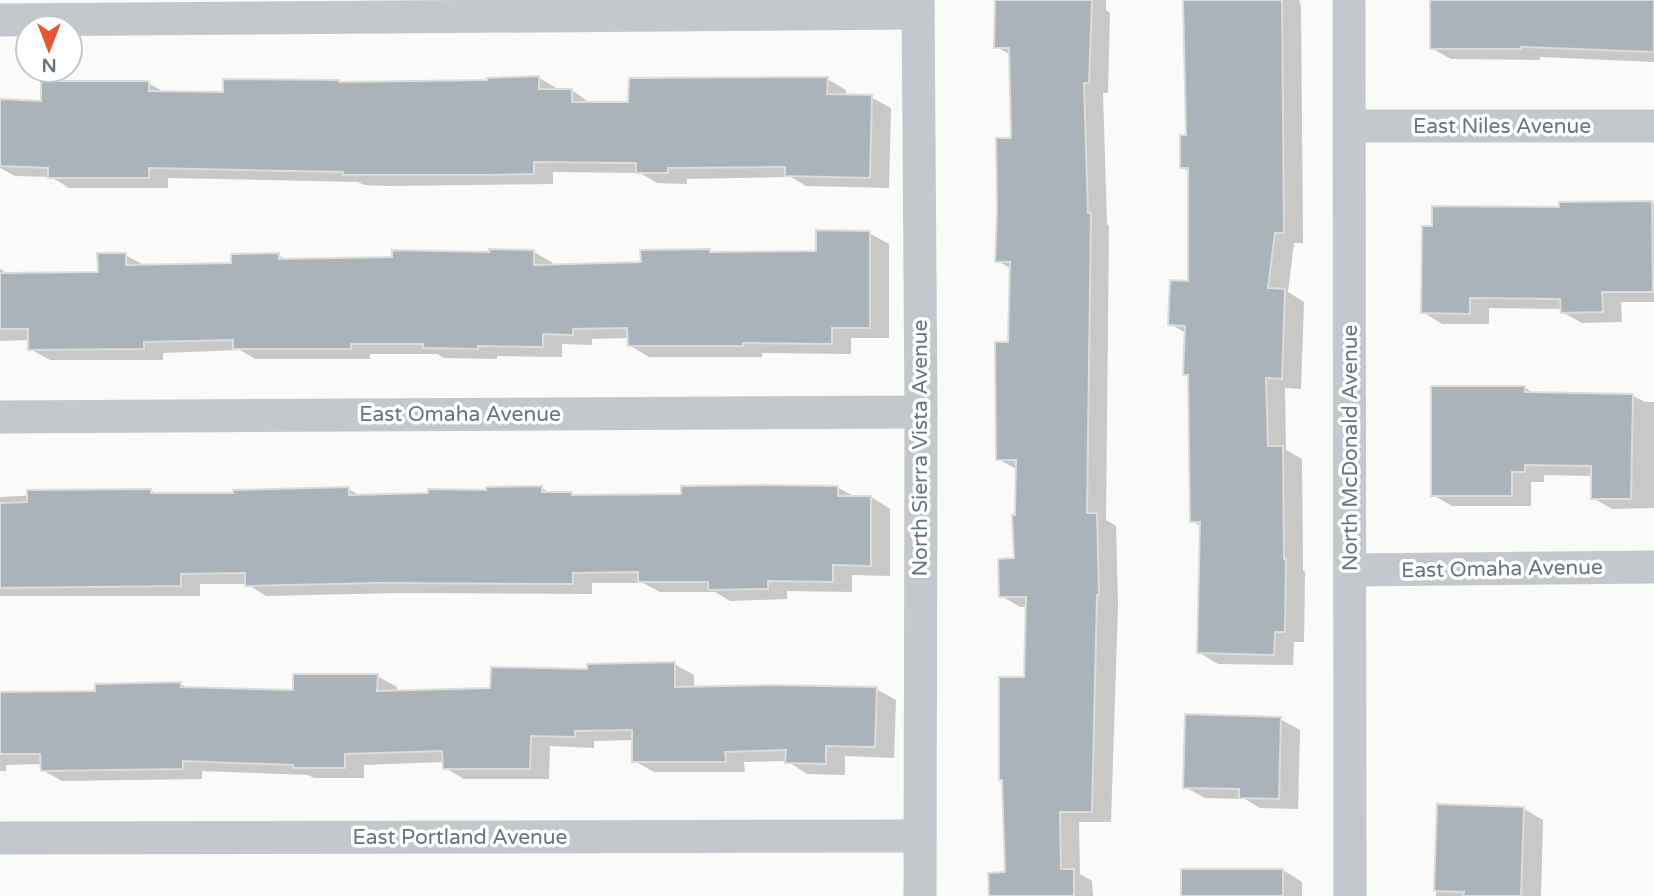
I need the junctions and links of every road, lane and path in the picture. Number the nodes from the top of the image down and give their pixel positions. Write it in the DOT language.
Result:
graph roads {
  1 [pos="1349,0"];
  2 [pos="918,6"];
  3 [pos="0,20"];
  4 [pos="1350,126"];
  5 [pos="1654,126"];
  6 [pos="921,412"];
  7 [pos="0,417"];
  8 [pos="1654,567"];
  9 [pos="1351,570"];
  10 [pos="920,836"];
  11 [pos="0,838"];
  12 [pos="920,896"];
  13 [pos="1350,896"];
  1 -- 4 [label="street, North McDonald Avenue"];
  2 -- 3 [label="street"];
  2 -- 6 [label="street, North Sierra Vista Avenue"];
  4 -- 5 [label="street, East Niles Avenue"];
  4 -- 9 [label="street, North McDonald Avenue"];
  6 -- 7 [label="street, East Omaha Avenue"];
  6 -- 10 [label="street, North Sierra Vista Avenue"];
  8 -- 9 [label="street, East Omaha Avenue"];
  9 -- 13 [label="street, North McDonald Avenue"];
  10 -- 11 [label="street, East Portland Avenue"];
  10 -- 12 [label="street, North Sierra Vista Avenue"];
}
